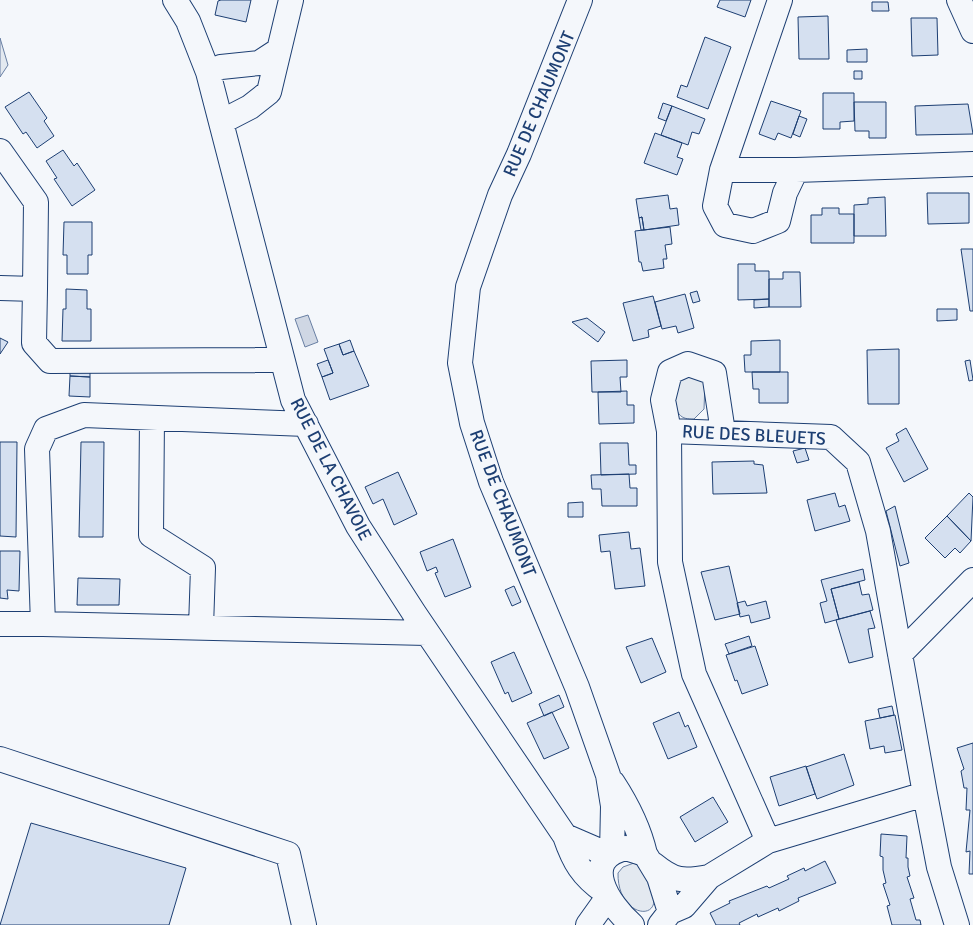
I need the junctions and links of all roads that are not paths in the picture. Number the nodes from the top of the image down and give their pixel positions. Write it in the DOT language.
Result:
graph roads {
  1 [pos="176,0"];
  2 [pos="291,0"];
  3 [pos="580,0"];
  4 [pos="780,0"];
  5 [pos="959,0"];
  6 [pos="973,31"];
  7 [pos="279,50"];
  8 [pos="208,72"];
  9 [pos="221,122"];
  10 [pos="0,151"];
  11 [pos="973,164"];
  12 [pos="722,170"];
  13 [pos="796,170"];
  14 [pos="0,288"];
  15 [pos="35,289"];
  16 [pos="282,360"];
  17 [pos="152,418"];
  18 [pos="306,424"];
  19 [pos="669,431"];
  20 [pos="723,432"];
  21 [pos="973,580"];
  22 [pos="0,624"];
  23 [pos="43,624"];
  24 [pos="201,627"];
  25 [pos="427,633"];
  26 [pos="900,654"];
  27 [pos="0,759"];
  28 [pos="608,775"];
  29 [pos="925,794"];
  30 [pos="565,836"];
  31 [pos="768,841"];
  32 [pos="611,854"];
  33 [pos="649,859"];
  34 [pos="709,877"];
  35 [pos="606,895"];
  36 [pos="675,918"];
  37 [pos="628,924"];
  38 [pos="304,925"];
  39 [pos="588,925"];
  40 [pos="957,925"];
  1 -- 8 [label="street, RUE DE LA CHAVOIE"];
  2 -- 7 [label="street"];
  3 -- 28 [label="street, RUE DE CHAUMONT"];
  4 -- 12 [label="street"];
  5 -- 6 [label="street"];
  7 -- 8 [label="street"];
  7 -- 9 [label="street"];
  8 -- 9 [label="street, RUE DE LA CHAVOIE"];
  9 -- 16 [label="street, RUE DE LA CHAVOIE"];
  10 -- 15 [label="street"];
  11 -- 13 [label="street"];
  12 -- 13 [label="street"];
  12 -- 13 [label="street"];
  14 -- 15 [label="street"];
  15 -- 16 [label="street"];
  16 -- 18 [label="street, RUE DE LA CHAVOIE"];
  17 -- 18 [label="street"];
  17 -- 23 [label="street"];
  17 -- 24 [label="street"];
  18 -- 25 [label="street, RUE DE LA CHAVOIE"];
  19 -- 20 [label="street, RUE DES BLEUETS"];
  19 -- 20 [label="street"];
  19 -- 31 [label="street, RUE DES BLEUETS"];
  20 -- 26 [label="street, RUE DES BLEUETS"];
  21 -- 26 [label="street"];
  22 -- 23 [label="street"];
  23 -- 24 [label="street"];
  24 -- 25 [label="street"];
  25 -- 30 [label="street, RUE DE LA CHAVOIE"];
  26 -- 29 [label="street, RUE DES BLEUETS"];
  27 -- 38 [label="street"];
  28 -- 32 [label="street, RUE DE CHAUMONT"];
  28 -- 33 [label="street, RUE DE CHAUMONT"];
  29 -- 31 [label="street"];
  29 -- 40 [label="street, RUE DES BLEUETS"];
  30 -- 32 [label="street"];
  30 -- 35 [label="street, RUE DE LA CHAVOIE"];
  31 -- 34 [label="street"];
  32 -- 33 [label="street"];
  32 -- 35 [label="street, RUE DE CHAUMONT"];
  33 -- 34 [label="street"];
  33 -- 36 [label="street, RUE DE CHAUMONT"];
  34 -- 36 [label="street"];
  35 -- 37 [label="street"];
  35 -- 39 [label="street"];
}
